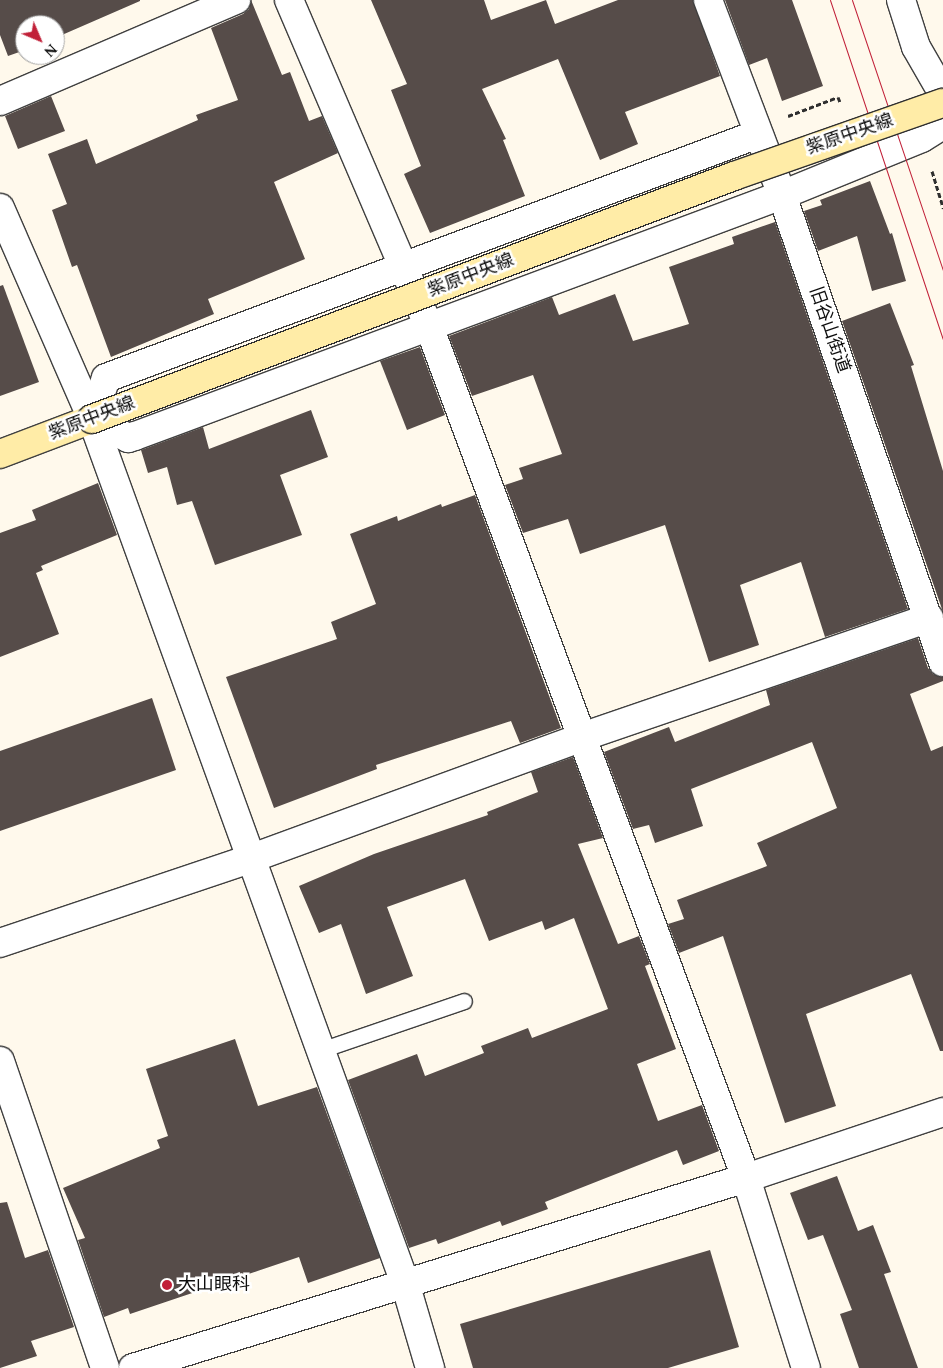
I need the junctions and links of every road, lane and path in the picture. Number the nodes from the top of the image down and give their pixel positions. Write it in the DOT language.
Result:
graph roads {
  1 [pos="236,0"];
  2 [pos="289,0"];
  3 [pos="708,0"];
  4 [pos="901,0"];
  5 [pos="943,94"];
  6 [pos="0,101"];
  7 [pos="943,103"];
  8 [pos="943,125"];
  9 [pos="758,134"];
  10 [pos="782,195"];
  11 [pos="0,208"];
  12 [pos="404,267"];
  13 [pos="430,329"];
  14 [pos="92,419"];
  15 [pos="0,454"];
  16 [pos="929,618"];
  17 [pos="943,662"];
  18 [pos="582,737"];
  19 [pos="252,858"];
  20 [pos="0,943"];
  21 [pos="464,1001"];
  22 [pos="321,1050"];
  23 [pos="0,1061"];
  24 [pos="943,1112"];
  25 [pos="746,1178"];
  26 [pos="405,1283"];
  27 [pos="105,1368"];
  28 [pos="133,1368"];
  29 [pos="430,1368"];
  30 [pos="806,1368"];
  1 -- 6 [label="street"];
  2 -- 12 [label="street"];
  3 -- 9 [label="street, 旧谷山街道"];
  4 -- 5 [label="street"];
  7 -- 14 [label="street, 紫原中央線, bridge"];
  8 -- 10 [label="street"];
  9 -- 10 [label="street, 旧谷山街道"];
  9 -- 12 [label="street"];
  10 -- 13 [label="street"];
  10 -- 16 [label="street, 旧谷山街道"];
  11 -- 14 [label="street"];
  12 -- 13 [label="street"];
  12 -- 14 [label="street"];
  13 -- 14 [label="street"];
  13 -- 18 [label="street"];
  14 -- 15 [label="street, 紫原中央線"];
  14 -- 19 [label="street"];
  16 -- 17 [label="street, 旧谷山街道"];
  16 -- 18 [label="street"];
  18 -- 19 [label="street"];
  18 -- 25 [label="street"];
  19 -- 20 [label="street"];
  19 -- 22 [label="street"];
  21 -- 22 [label="lane"];
  22 -- 26 [label="street"];
  23 -- 27 [label="street"];
  24 -- 25 [label="street"];
  25 -- 26 [label="street"];
  25 -- 30 [label="street"];
  26 -- 28 [label="street"];
  26 -- 29 [label="street"];
}
